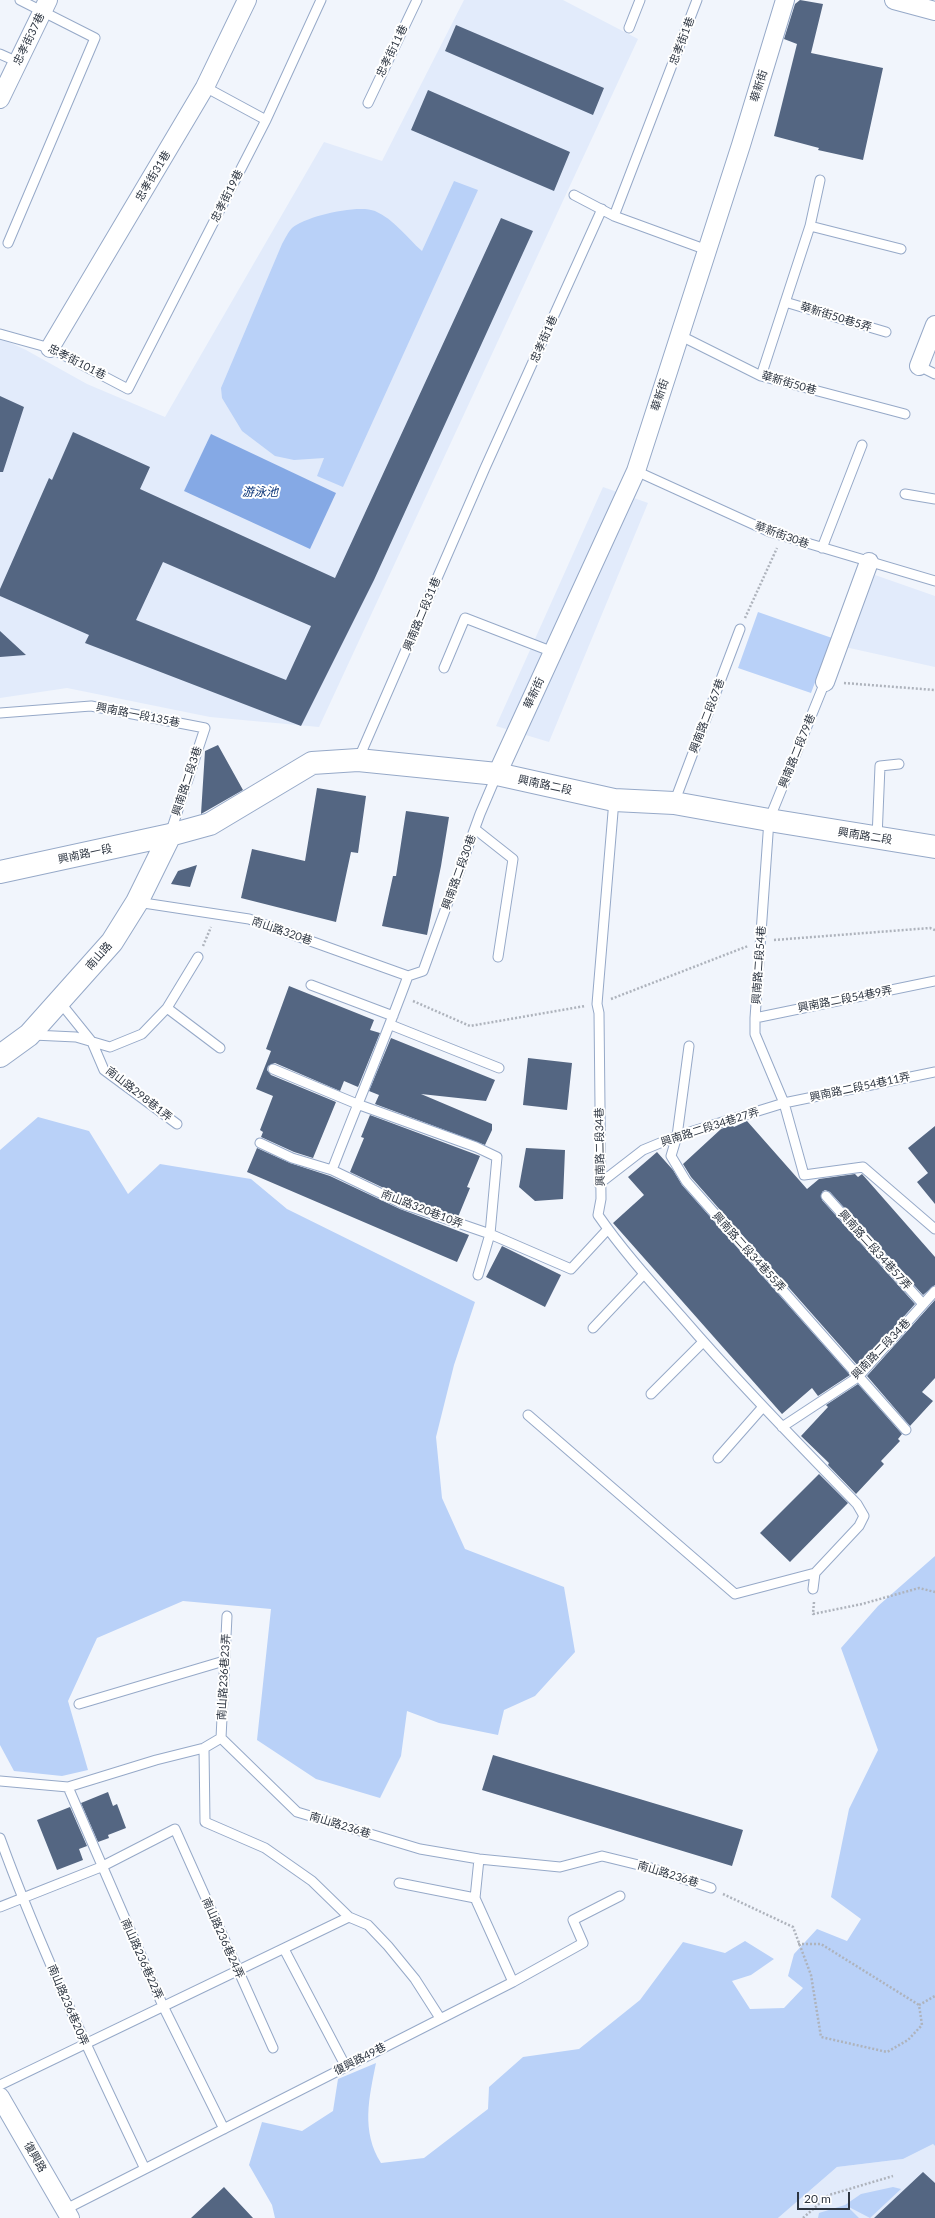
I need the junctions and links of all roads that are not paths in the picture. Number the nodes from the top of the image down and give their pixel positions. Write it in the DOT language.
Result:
graph roads {
  1 [pos="20,0"];
  2 [pos="247,0"];
  3 [pos="321,0"];
  4 [pos="417,0"];
  5 [pos="640,0"];
  6 [pos="697,0"];
  7 [pos="785,0"];
  8 [pos="894,0"];
  9 [pos="45,5"];
  10 [pos="935,12"];
  11 [pos="629,28"];
  12 [pos="0,54"];
  13 [pos="18,62"];
  14 [pos="205,88"];
  15 [pos="0,99"];
  16 [pos="368,103"];
  17 [pos="266,120"];
  18 [pos="820,180"];
  19 [pos="574,195"];
  20 [pos="602,209"];
  21 [pos="614,216"];
  22 [pos="810,226"];
  23 [pos="8,243"];
  24 [pos="901,249"];
  25 [pos="707,250"];
  26 [pos="785,302"];
  27 [pos="935,325"];
  28 [pos="886,332"];
  29 [pos="0,334"];
  30 [pos="679,335"];
  31 [pos="50,348"];
  32 [pos="919,366"];
  33 [pos="935,374"];
  34 [pos="760,376"];
  35 [pos="128,389"];
  36 [pos="905,414"];
  37 [pos="862,445"];
  38 [pos="485,468"];
  39 [pos="636,471"];
  40 [pos="905,494"];
  41 [pos="935,499"];
  42 [pos="822,548"];
  43 [pos="868,562"];
  44 [pos="935,581"];
  45 [pos="740,629"];
  46 [pos="553,652"];
  47 [pos="444,668"];
  48 [pos="825,682"];
  49 [pos="0,713"];
  50 [pos="205,728"];
  51 [pos="358,760"];
  52 [pos="899,764"];
  53 [pos="496,774"];
  54 [pos="614,800"];
  55 [pos="674,802"];
  56 [pos="769,820"];
  57 [pos="475,829"];
  58 [pos="170,835"];
  59 [pos="877,838"];
  60 [pos="935,843"];
  61 [pos="0,872"];
  62 [pos="137,902"];
  63 [pos="198,957"];
  64 [pos="498,957"];
  65 [pos="408,976"];
  66 [pos="935,981"];
  67 [pos="311,985"];
  68 [pos="59,1001"];
  69 [pos="167,1008"];
  70 [pos="393,1016"];
  71 [pos="755,1018"];
  72 [pos="391,1025"];
  73 [pos="29,1035"];
  74 [pos="92,1042"];
  75 [pos="689,1046"];
  76 [pos="220,1048"];
  77 [pos="0,1056"];
  78 [pos="499,1068"];
  79 [pos="273,1069"];
  80 [pos="935,1072"];
  81 [pos="784,1103"];
  82 [pos="357,1104"];
  83 [pos="177,1124"];
  84 [pos="677,1136"];
  85 [pos="260,1143"];
  86 [pos="332,1170"];
  87 [pos="599,1184"];
  88 [pos="826,1196"];
  89 [pos="608,1229"];
  90 [pos="935,1229"];
  91 [pos="490,1234"];
  92 [pos="644,1274"];
  93 [pos="478,1275"];
  94 [pos="935,1291"];
  95 [pos="923,1304"];
  96 [pos="593,1328"];
  97 [pos="703,1342"];
  98 [pos="858,1377"];
  99 [pos="651,1394"];
  100 [pos="762,1408"];
  101 [pos="528,1415"];
  102 [pos="782,1427"];
  103 [pos="906,1430"];
  104 [pos="718,1458"];
  105 [pos="815,1572"];
  106 [pos="813,1589"];
  107 [pos="227,1616"];
  108 [pos="224,1661"];
  109 [pos="79,1704"];
  110 [pos="221,1738"];
  111 [pos="204,1748"];
  112 [pos="0,1781"];
  113 [pos="68,1787"];
  114 [pos="0,1838"];
  115 [pos="479,1859"];
  116 [pos="101,1867"];
  117 [pos="399,1883"];
  118 [pos="711,1888"];
  119 [pos="620,1896"];
  120 [pos="22,1898"];
  121 [pos="475,1898"];
  122 [pos="0,1908"];
  123 [pos="349,1917"];
  124 [pos="284,1948"];
  125 [pos="237,1971"];
  126 [pos="513,1982"];
  127 [pos="163,2006"];
  128 [pos="440,2018"];
  129 [pos="85,2044"];
  130 [pos="273,2048"];
  131 [pos="346,2067"];
  132 [pos="0,2085"];
  133 [pos="0,2097"];
  134 [pos="224,2129"];
  135 [pos="146,2169"];
  136 [pos="68,2214"];
  1 -- 9 [label="lane"];
  2 -- 14 [label="street, 忠孝街31巷"];
  3 -- 17 [label="lane, 忠孝街19巷"];
  4 -- 16 [label="lane, 忠孝街11巷"];
  5 -- 11 [label="lane"];
  6 -- 21 [label="lane, 忠孝街1巷"];
  7 -- 25 [label="street, 華新街"];
  8 -- 10 [label="street"];
  9 -- 13 [label="street, 忠孝街37巷"];
  9 -- 23 [label="lane"];
  12 -- 13 [label="lane"];
  13 -- 15 [label="street, 忠孝街37巷"];
  14 -- 17 [label="lane"];
  14 -- 31 [label="street, 忠孝街31巷"];
  17 -- 35 [label="lane, 忠孝街19巷"];
  18 -- 22 [label="lane, 華新街50巷5弄"];
  19 -- 20 [label="lane"];
  20 -- 21 [label="lane"];
  20 -- 38 [label="lane, 忠孝街1巷"];
  21 -- 25 [label="lane"];
  22 -- 24 [label="lane"];
  22 -- 26 [label="lane, 華新街50巷5弄"];
  25 -- 30 [label="street, 華新街"];
  26 -- 28 [label="lane, 華新街50巷5弄"];
  26 -- 34 [label="lane, 華新街50巷5弄"];
  27 -- 32 [label="street"];
  29 -- 31 [label="lane, 忠孝街101巷"];
  30 -- 34 [label="lane, 華新街50巷"];
  30 -- 39 [label="street, 華新街"];
  31 -- 35 [label="lane, 忠孝街101巷"];
  32 -- 33 [label="lane"];
  34 -- 36 [label="lane, 華新街50巷"];
  37 -- 42 [label="lane"];
  38 -- 51 [label="lane, 興南路二段31巷"];
  39 -- 42 [label="lane, 華新街30巷"];
  39 -- 46 [label="street, 華新街"];
  40 -- 41 [label="lane"];
  42 -- 43 [label="lane, 華新街30巷"];
  43 -- 44 [label="lane, 華新街30巷"];
  43 -- 48 [label="street"];
  45 -- 55 [label="lane, 興南路二段67巷"];
  46 -- 47 [label="lane"];
  46 -- 53 [label="street, 華新街"];
  48 -- 56 [label="lane, 興南路二段79巷"];
  49 -- 50 [label="lane, 興南路一段135巷"];
  50 -- 58 [label="lane, 興南路二段3巷"];
  51 -- 53 [label="street, 興南路二段"];
  51 -- 58 [label="street, 興南路二段"];
  52 -- 59 [label="lane"];
  53 -- 54 [label="street, 興南路二段"];
  53 -- 57 [label="lane, 興南路二段30巷"];
  54 -- 55 [label="street, 興南路二段"];
  54 -- 87 [label="lane, 興南路二段34巷"];
  55 -- 56 [label="street, 興南路二段"];
  56 -- 59 [label="street, 興南路二段"];
  56 -- 71 [label="lane, 興南路二段54巷"];
  57 -- 64 [label="lane"];
  57 -- 65 [label="lane, 興南路二段30巷"];
  58 -- 61 [label="street, 興南路一段"];
  58 -- 62 [label="street, 南山路"];
  59 -- 60 [label="street, 興南路二段"];
  62 -- 65 [label="lane, 南山路320巷"];
  62 -- 68 [label="street, 南山路"];
  63 -- 69 [label="lane"];
  65 -- 70 [label="lane"];
  66 -- 71 [label="lane, 興南路二段54巷9弄"];
  67 -- 70 [label="lane"];
  68 -- 73 [label="street, 南山路"];
  68 -- 74 [label="lane, 南山路298巷1弄"];
  69 -- 74 [label="lane"];
  69 -- 76 [label="lane"];
  70 -- 72 [label="lane"];
  71 -- 81 [label="lane, 興南路二段54巷"];
  72 -- 78 [label="lane"];
  72 -- 82 [label="lane"];
  73 -- 74 [label="lane"];
  73 -- 77 [label="street, 南山路"];
  74 -- 83 [label="lane, 南山路298巷1弄"];
  75 -- 84 [label="lane, 興南路二段34巷55弄"];
  79 -- 82 [label="lane"];
  80 -- 81 [label="lane, 興南路二段54巷11弄"];
  81 -- 84 [label="lane, 興南路二段34巷27弄"];
  81 -- 90 [label="lane, 興南路二段54巷"];
  82 -- 86 [label="lane"];
  82 -- 91 [label="lane"];
  84 -- 87 [label="lane, 興南路二段34巷27弄"];
  84 -- 98 [label="lane, 興南路二段34巷55弄"];
  85 -- 86 [label="lane, 南山路320巷10弄"];
  86 -- 91 [label="lane, 南山路320巷10弄"];
  87 -- 89 [label="lane, 興南路二段34巷"];
  88 -- 95 [label="lane, 興南路二段34巷57弄"];
  89 -- 91 [label="lane, 南山路320巷10弄"];
  89 -- 92 [label="lane, 興南路二段34巷"];
  91 -- 93 [label="lane"];
  92 -- 96 [label="lane"];
  92 -- 97 [label="lane, 興南路二段34巷"];
  94 -- 95 [label="lane, 興南路二段34巷"];
  95 -- 98 [label="lane, 興南路二段34巷"];
  97 -- 99 [label="lane"];
  97 -- 100 [label="lane, 興南路二段34巷"];
  98 -- 102 [label="lane, 興南路二段34巷"];
  98 -- 103 [label="lane, 興南路二段34巷55弄"];
  100 -- 102 [label="lane, 興南路二段34巷"];
  100 -- 104 [label="lane"];
  101 -- 105 [label="lane"];
  102 -- 105 [label="lane, 興南路二段34巷"];
  105 -- 106 [label="lane"];
  107 -- 108 [label="lane, 南山路236巷23弄"];
  108 -- 109 [label="lane"];
  108 -- 110 [label="lane, 南山路236巷23弄"];
  110 -- 111 [label="lane"];
  110 -- 115 [label="lane, 南山路236巷"];
  111 -- 113 [label="lane"];
  111 -- 123 [label="lane"];
  112 -- 113 [label="lane"];
  113 -- 116 [label="lane, 南山路236巷22弄"];
  114 -- 120 [label="lane, 南山路236巷20弄"];
  115 -- 118 [label="lane, 南山路236巷"];
  115 -- 121 [label="lane"];
  116 -- 120 [label="lane"];
  116 -- 125 [label="lane, 南山路236巷24弄"];
  116 -- 127 [label="lane, 南山路236巷22弄"];
  117 -- 121 [label="lane"];
  119 -- 126 [label="lane, 復興路49巷"];
  120 -- 122 [label="lane"];
  120 -- 129 [label="lane, 南山路236巷20弄"];
  121 -- 126 [label="lane"];
  123 -- 124 [label="lane"];
  123 -- 128 [label="lane"];
  124 -- 125 [label="lane"];
  124 -- 131 [label="lane"];
  125 -- 127 [label="lane"];
  125 -- 130 [label="lane, 南山路236巷24弄"];
  126 -- 128 [label="lane, 復興路49巷"];
  127 -- 129 [label="lane"];
  127 -- 134 [label="lane, 南山路236巷22弄"];
  128 -- 131 [label="lane, 復興路49巷"];
  129 -- 132 [label="lane"];
  129 -- 135 [label="lane, 南山路236巷20弄"];
  131 -- 134 [label="lane, 復興路49巷"];
  133 -- 136 [label="street, 復興路"];
  134 -- 135 [label="lane, 復興路49巷"];
  135 -- 136 [label="lane, 復興路49巷"];
}
